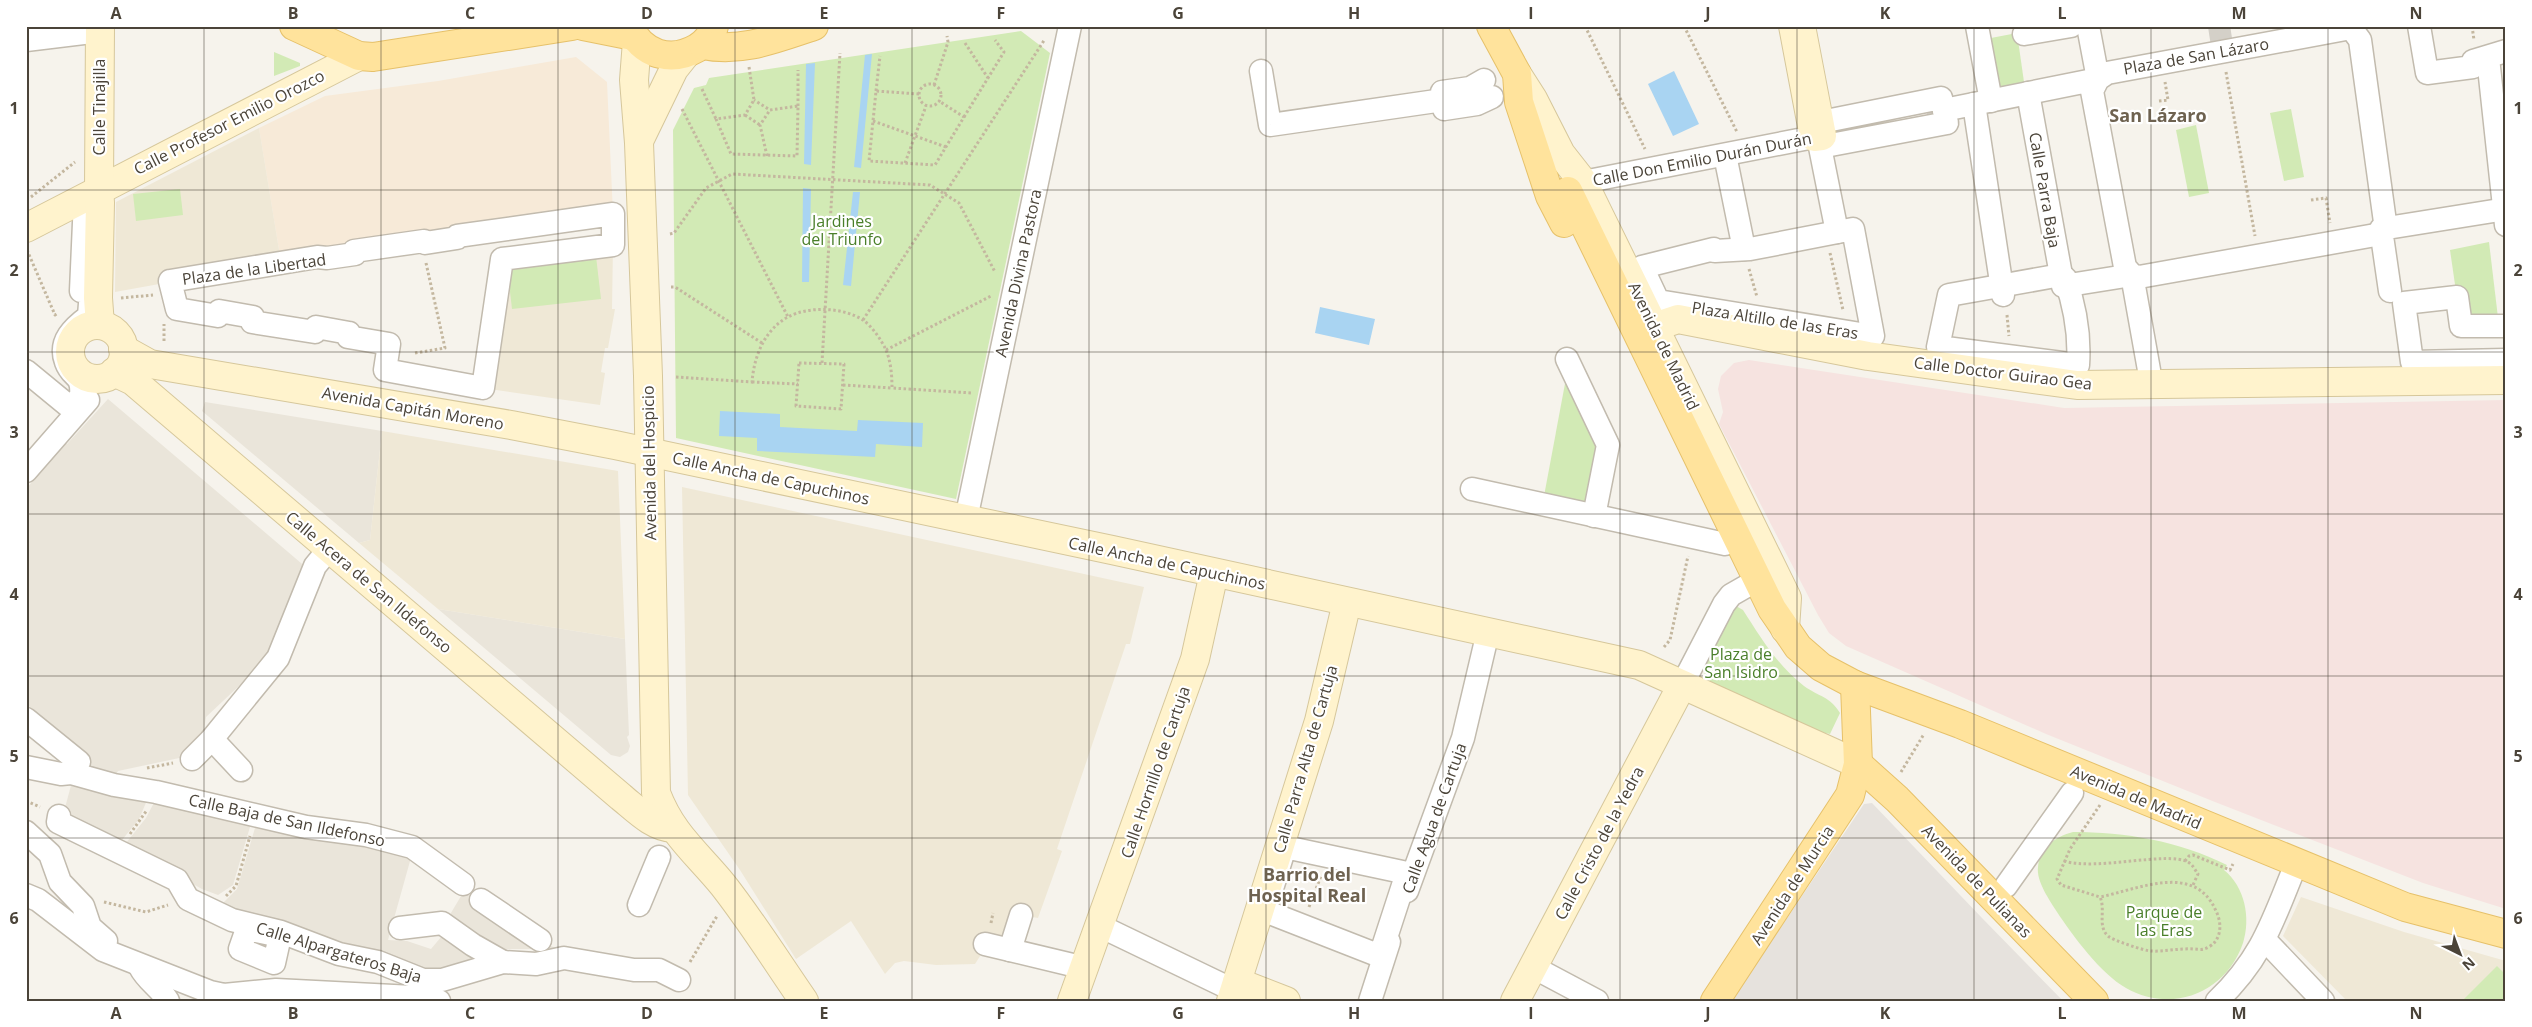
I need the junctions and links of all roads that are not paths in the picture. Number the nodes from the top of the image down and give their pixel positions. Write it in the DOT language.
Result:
graph roads {
  1 [pos="294,26"];
  2 [pos="572,26"];
  3 [pos="583,26"];
  4 [pos="814,26"];
  5 [pos="1070,26"];
  6 [pos="1492,26"];
  7 [pos="1793,26"];
  8 [pos="1801,26"];
  9 [pos="1977,26"];
  10 [pos="2070,26"];
  11 [pos="2088,26"];
  12 [pos="2419,26"];
  13 [pos="2354,27"];
  14 [pos="100,29"];
  15 [pos="633,34"];
  16 [pos="2024,34"];
  17 [pos="26,40"];
  18 [pos="701,42"];
  19 [pos="2497,54"];
  20 [pos="359,56"];
  21 [pos="1261,71"];
  22 [pos="1517,74"];
  23 [pos="2098,79"];
  24 [pos="1488,88"];
  25 [pos="2028,93"];
  26 [pos="1983,102"];
  27 [pos="1822,135"];
  28 [pos="639,143"];
  29 [pos="1727,165"];
  30 [pos="1575,186"];
  31 [pos="98,188"];
  32 [pos="2505,213"];
  33 [pos="26,228"];
  34 [pos="2381,229"];
  35 [pos="1837,232"];
  36 [pos="26,233"];
  37 [pos="1744,249"];
  38 [pos="502,259"];
  39 [pos="2132,275"];
  40 [pos="2064,282"];
  41 [pos="2002,290"];
  42 [pos="2390,291"];
  43 [pos="100,325"];
  44 [pos="2506,326"];
  45 [pos="1654,327"];
  46 [pos="1567,359"];
  47 [pos="2506,360"];
  48 [pos="178,368"];
  49 [pos="2149,370"];
  50 [pos="26,371"];
  51 [pos="106,374"];
  52 [pos="2506,380"];
  53 [pos="157,402"];
  54 [pos="648,452"];
  55 [pos="26,471"];
  56 [pos="1472,489"];
  57 [pos="1594,516"];
  58 [pos="966,519"];
  59 [pos="1725,544"];
  60 [pos="330,549"];
  61 [pos="1214,573"];
  62 [pos="1745,587"];
  63 [pos="1347,602"];
  64 [pos="1779,619"];
  65 [pos="1488,632"];
  66 [pos="1682,685"];
  67 [pos="1855,685"];
  68 [pos="26,719"];
  69 [pos="212,739"];
  70 [pos="192,759"];
  71 [pos="1858,764"];
  72 [pos="26,767"];
  73 [pos="241,770"];
  74 [pos="71,773"];
  75 [pos="656,782"];
  76 [pos="2072,793"];
  77 [pos="622,797"];
  78 [pos="59,816"];
  79 [pos="673,828"];
  80 [pos="26,832"];
  81 [pos="1281,842"];
  82 [pos="1328,856"];
  83 [pos="659,857"];
  84 [pos="2296,864"];
  85 [pos="1414,870"];
  86 [pos="463,884"];
  87 [pos="2006,886"];
  88 [pos="26,895"];
  89 [pos="729,898"];
  90 [pos="481,900"];
  91 [pos="639,905"];
  92 [pos="1021,915"];
  93 [pos="1100,926"];
  94 [pos="400,928"];
  95 [pos="2506,934"];
  96 [pos="540,940"];
  97 [pos="2265,940"];
  98 [pos="985,944"];
  99 [pos="1010,950"];
  100 [pos="112,954"];
  101 [pos="504,962"];
  102 [pos="139,964"];
  103 [pos="1533,967"];
  104 [pos="1085,968"];
  105 [pos="680,980"];
  106 [pos="414,987"];
  107 [pos="1234,991"];
  108 [pos="168,1001"];
  109 [pos="439,1001"];
  110 [pos="804,1001"];
  111 [pos="812,1001"];
  112 [pos="1072,1001"];
  113 [pos="1286,1001"];
  114 [pos="1370,1001"];
  115 [pos="1515,1001"];
  116 [pos="1597,1001"];
  117 [pos="1715,1001"];
  118 [pos="2094,1001"];
  119 [pos="2217,1001"];
  120 [pos="2324,1001"];
  1 -- 20 [label="main road"];
  2 -- 20 [label="main road"];
  3 -- 15 [label="main road"];
  4 -- 18 [label="main road"];
  5 -- 58 [label="street, Avenida Divina Pastora"];
  6 -- 22 [label="main road, Avenida de Madrid"];
  7 -- 27 [label="street"];
  8 -- 27 [label="street"];
  9 -- 26 [label="street"];
  10 -- 16 [label="street"];
  11 -- 23 [label="street"];
  12 -- 19 [label="street"];
  13 -- 23 [label="street, Plaza de San Lázaro"];
  13 -- 34 [label="street, Plaza de San Lázaro"];
  14 -- 17 [label="street"];
  14 -- 31 [label="street, Calle Tinajilla"];
  15 -- 18 [label="main road"];
  15 -- 28 [label="street, Avenida del Hospicio"];
  18 -- 28 [label="street, Avenida del Hospicio"];
  19 -- 32 [label="street"];
  20 -- 31 [label="street, Calle Profesor Emilio Orozco"];
  21 -- 24 [label="street"];
  22 -- 30 [label="street, Avenida de Madrid"];
  22 -- 59 [label="main road, Avenida de Madrid"];
  23 -- 25 [label="street"];
  23 -- 39 [label="street"];
  25 -- 26 [label="street"];
  25 -- 40 [label="street, Calle Parra Baja"];
  26 -- 27 [label="street, Calle Don Emilio Durán Durán"];
  26 -- 41 [label="street"];
  27 -- 30 [label="street, Calle Don Emilio Durán Durán"];
  27 -- 35 [label="street"];
  28 -- 54 [label="street, Avenida del Hospicio"];
  29 -- 37 [label="street"];
  30 -- 45 [label="street, Avenida de Madrid"];
  30 -- 64 [label="main road, Avenida de Madrid"];
  31 -- 33 [label="street, Calle Profesor Emilio Orozco"];
  31 -- 43 [label="street, Calle Tinajilla"];
  32 -- 34 [label="street"];
  34 -- 39 [label="street"];
  34 -- 42 [label="street, Plaza de San Lázaro"];
  35 -- 37 [label="street, Plaza Altillo de las Eras"];
  35 -- 37 [label="street, Plaza Altillo de las Eras"];
  36 -- 50 [label="street"];
  38 -- 38 [label="street, Plaza de la Libertad"];
  39 -- 40 [label="street"];
  39 -- 49 [label="street"];
  40 -- 41 [label="street"];
  40 -- 41 [label="street, Calle Parra Baja"];
  43 -- 51 [label="street"];
  43 -- 51 [label="street"];
  44 -- 47 [label="street"];
  45 -- 52 [label="street, Calle Doctor Guirao Gea"];
  45 -- 64 [label="street, Avenida de Madrid"];
  46 -- 57 [label="street"];
  48 -- 51 [label="street, Avenida Capitán Moreno"];
  48 -- 53 [label="street"];
  48 -- 54 [label="street, Avenida Capitán Moreno"];
  51 -- 53 [label="street, Calle Acera de San Ildefonso"];
  51 -- 55 [label="street"];
  53 -- 60 [label="street, Calle Acera de San Ildefonso"];
  54 -- 58 [label="street, Calle Ancha de Capuchinos"];
  54 -- 75 [label="street, Avenida del Hospicio"];
  56 -- 57 [label="street"];
  57 -- 59 [label="street"];
  58 -- 61 [label="street, Calle Ancha de Capuchinos"];
  59 -- 62 [label="main road, Avenida de Madrid"];
  60 -- 69 [label="street"];
  60 -- 77 [label="street, Calle Acera de San Ildefonso"];
  61 -- 63 [label="street, Calle Ancha de Capuchinos"];
  61 -- 93 [label="street, Calle Hornillo de Cartuja"];
  62 -- 64 [label="main road, Avenida de Madrid"];
  62 -- 66 [label="street"];
  63 -- 65 [label="street, Calle Ancha de Capuchinos"];
  63 -- 81 [label="street, Calle Parra Alta de Cartuja"];
  64 -- 67 [label="main road, Avenida de Madrid"];
  65 -- 66 [label="street, Calle Ancha de Capuchinos"];
  65 -- 85 [label="street, Calle Agua de Cartuja"];
  66 -- 71 [label="street"];
  66 -- 103 [label="street, Calle Cristo de la Yedra"];
  67 -- 71 [label="main road"];
  67 -- 84 [label="main road, Avenida de Madrid"];
  68 -- 74 [label="street"];
  69 -- 70 [label="street"];
  69 -- 73 [label="street"];
  71 -- 117 [label="main road, Avenida de Murcia"];
  71 -- 118 [label="main road, Avenida de Pulianas"];
  72 -- 74 [label="street, Calle Baja de San Ildefonso"];
  74 -- 86 [label="street, Calle Baja de San Ildefonso"];
  75 -- 77 [label="street"];
  75 -- 79 [label="street"];
  75 -- 89 [label="street"];
  76 -- 87 [label="street"];
  77 -- 79 [label="street, Calle Acera de San Ildefonso"];
  78 -- 106 [label="street, Calle Alpargateros Baja"];
  79 -- 89 [label="street"];
  80 -- 100 [label="street"];
  81 -- 85 [label="street"];
  81 -- 107 [label="street, Calle Parra Alta de Cartuja"];
  82 -- 82 [label="street"];
  83 -- 91 [label="street"];
  84 -- 95 [label="main road, Avenida de Madrid"];
  84 -- 97 [label="street"];
  85 -- 114 [label="street, Calle Agua de Cartuja"];
  88 -- 100 [label="street"];
  89 -- 110 [label="street"];
  89 -- 111 [label="street"];
  90 -- 96 [label="street"];
  92 -- 99 [label="street"];
  93 -- 104 [label="street, Calle Hornillo de Cartuja"];
  93 -- 107 [label="street"];
  94 -- 101 [label="street"];
  97 -- 119 [label="street"];
  97 -- 120 [label="street"];
  98 -- 99 [label="street"];
  99 -- 104 [label="street"];
  100 -- 102 [label="street"];
  101 -- 105 [label="street, Calle Alpargateros Baja"];
  101 -- 106 [label="street, Calle Alpargateros Baja"];
  102 -- 106 [label="street"];
  102 -- 108 [label="street"];
  103 -- 115 [label="street, Calle Cristo de la Yedra"];
  103 -- 116 [label="street"];
  104 -- 112 [label="street, Calle Hornillo de Cartuja"];
  106 -- 109 [label="street"];
  107 -- 113 [label="street"];
}
